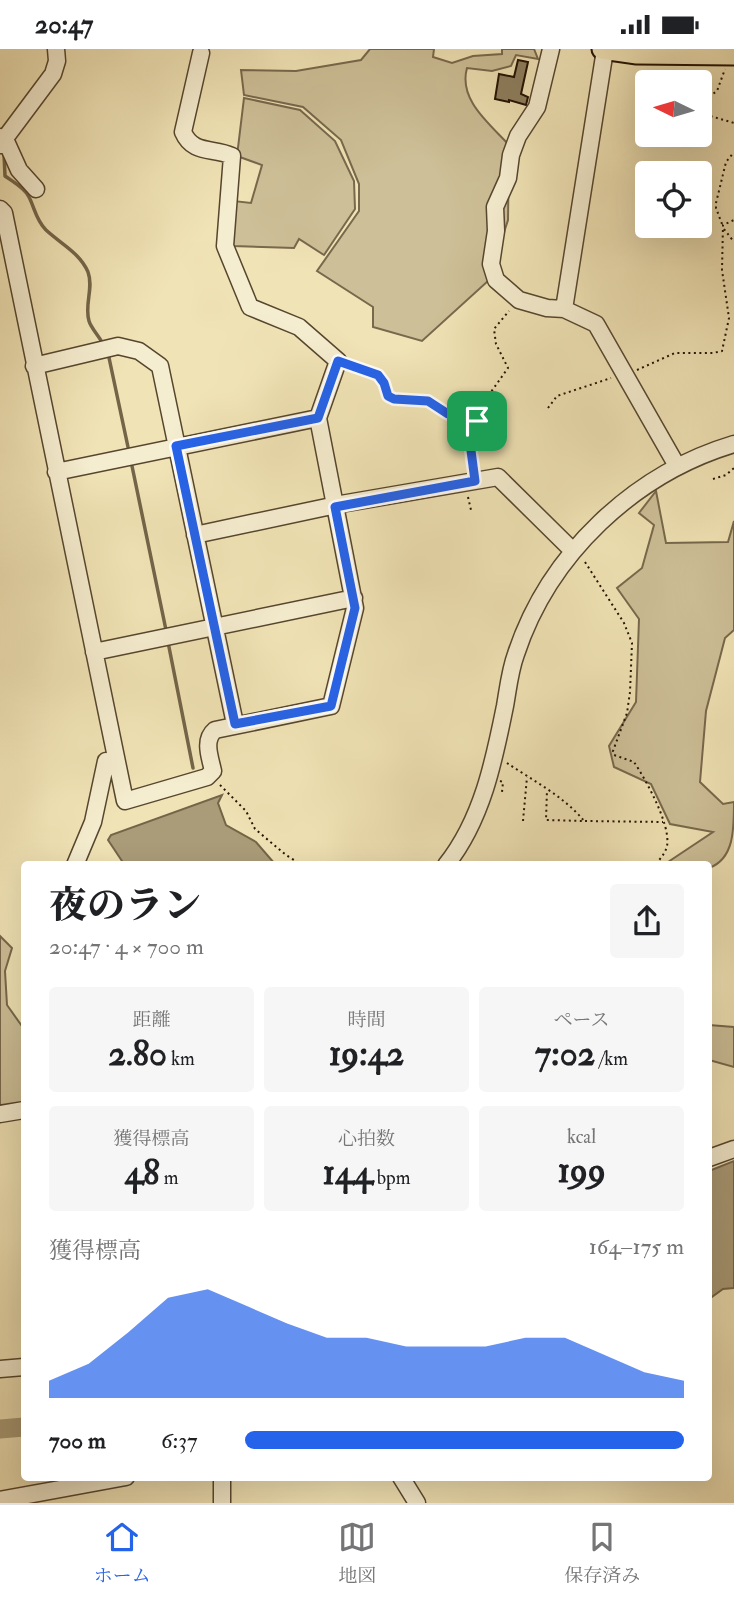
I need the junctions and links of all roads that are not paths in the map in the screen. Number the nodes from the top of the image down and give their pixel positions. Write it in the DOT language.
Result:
graph roads {
  1 [pos="57,49"];
  2 [pos="551,49"];
  3 [pos="603,49"];
  4 [pos="200,50"];
  5 [pos="731,59"];
  6 [pos="2,140"];
  7 [pos="36,189"];
  8 [pos="0,209"];
  9 [pos="564,309"];
  10 [pos="34,366"];
  11 [pos="318,418"];
  12 [pos="734,445"];
  13 [pos="176,446"];
  14 [pos="677,466"];
  15 [pos="56,472"];
  16 [pos="335,507"];
  17 [pos="195,535"];
  18 [pos="574,550"];
  19 [pos="354,598"];
  20 [pos="215,626"];
  21 [pos="94,652"];
  22 [pos="235,724"];
  23 [pos="116,762"];
  24 [pos="77,861"];
  25 [pos="449,861"];
  26 [pos="21,1110"];
  27 [pos="0,1114"];
  28 [pos="734,1149"];
  29 [pos="712,1157"];
  30 [pos="21,1367"];
  31 [pos="0,1369"];
  32 [pos="109,1481"];
  33 [pos="222,1481"];
  34 [pos="403,1481"];
  35 [pos="39,1498"];
  36 [pos="0,1500"];
  37 [pos="415,1502"];
  38 [pos="222,1503"];
  1 -- 6 [label="street"];
  2 -- 9 [label="street"];
  3 -- 5 [label="main road"];
  3 -- 9 [label="street"];
  4 -- 11 [label="street"];
  6 -- 7 [label="street"];
  8 -- 10 [label="street"];
  9 -- 14 [label="street"];
  10 -- 13 [label="street"];
  10 -- 15 [label="street"];
  11 -- 13 [label="street"];
  11 -- 16 [label="street"];
  12 -- 14 [label="street"];
  13 -- 15 [label="street"];
  13 -- 17 [label="street"];
  14 -- 18 [label="street"];
  15 -- 21 [label="street"];
  16 -- 17 [label="street"];
  16 -- 18 [label="street"];
  16 -- 19 [label="street"];
  17 -- 20 [label="street"];
  18 -- 25 [label="street"];
  19 -- 20 [label="street"];
  19 -- 22 [label="street"];
  20 -- 21 [label="street"];
  20 -- 22 [label="street"];
  21 -- 23 [label="street"];
  22 -- 23 [label="street"];
  23 -- 24 [label="street"];
  26 -- 27 [label="street"];
  28 -- 29 [label="street"];
  30 -- 31 [label="street"];
  32 -- 35 [label="street"];
  33 -- 38 [label="street"];
  34 -- 37 [label="street"];
  35 -- 36 [label="street"];
}
